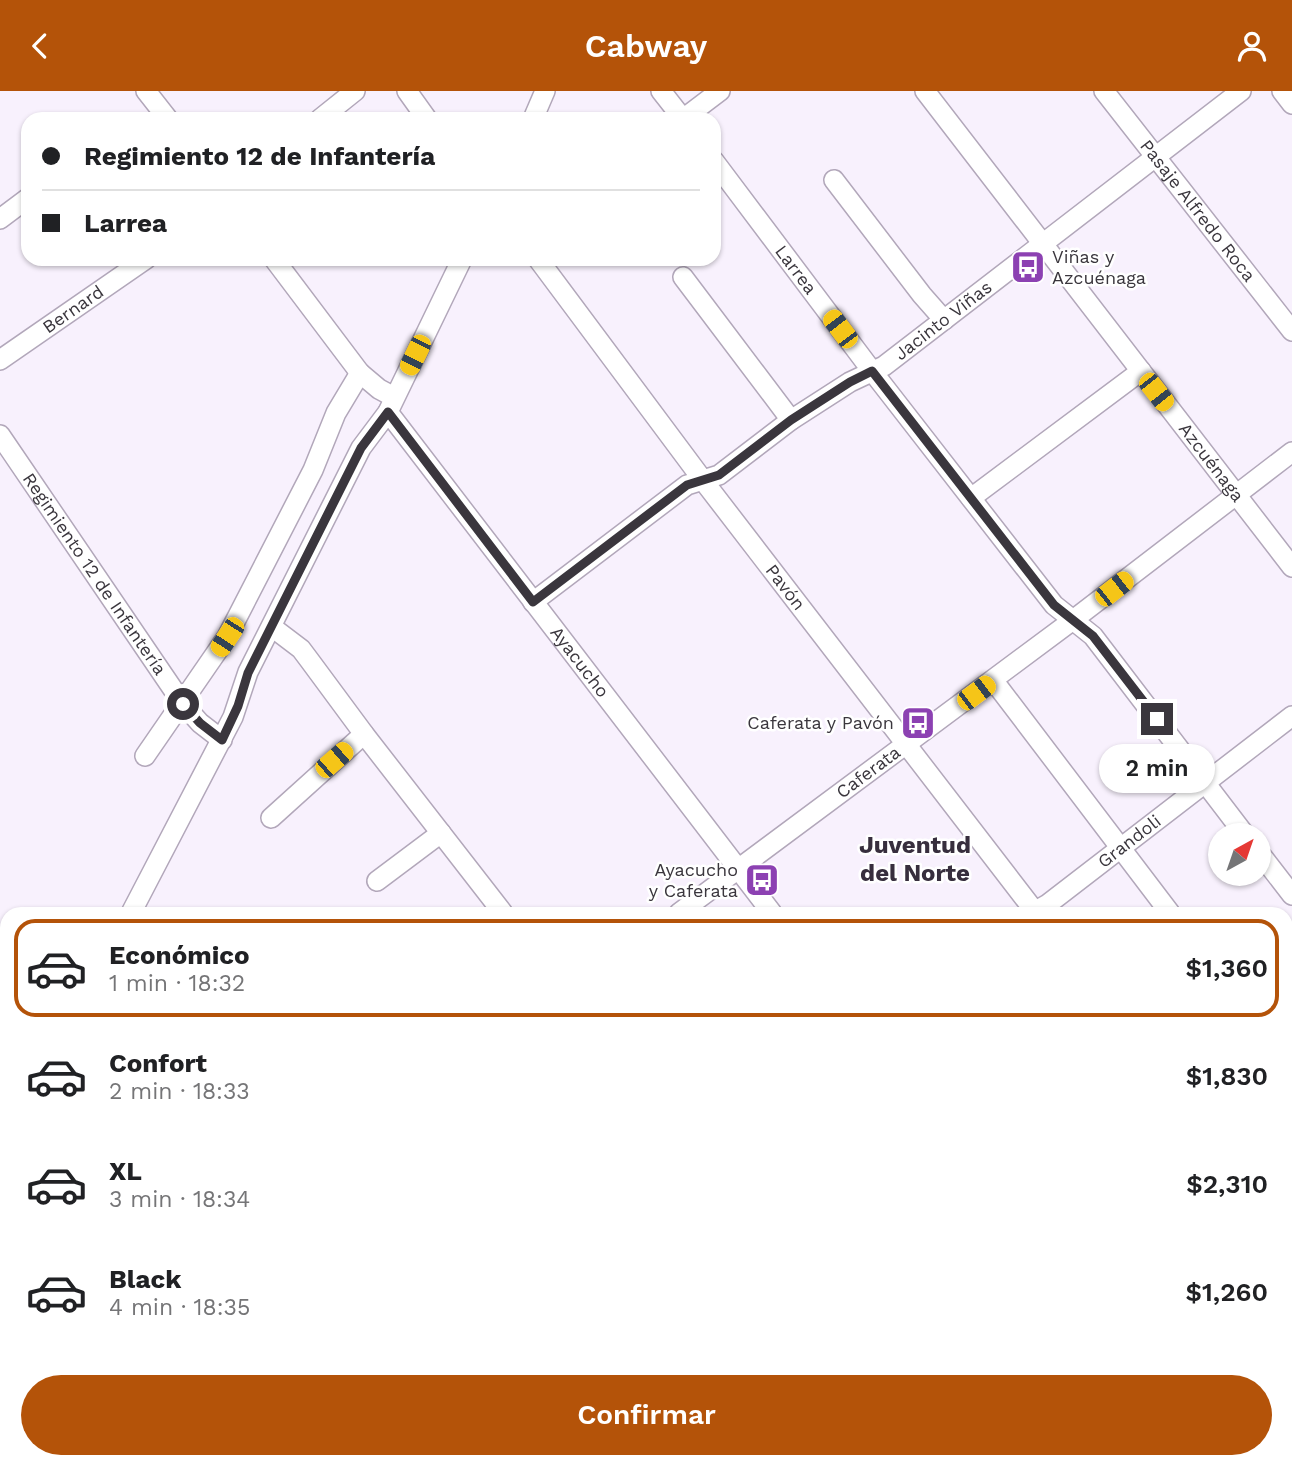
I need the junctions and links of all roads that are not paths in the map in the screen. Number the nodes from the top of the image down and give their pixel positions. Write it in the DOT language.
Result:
graph roads {
  1 [pos="355,91"];
  2 [pos="407,91"];
  3 [pos="545,91"];
  4 [pos="661,91"];
  5 [pos="720,91"];
  6 [pos="925,91"];
  7 [pos="1104,91"];
  8 [pos="1241,91"];
  9 [pos="1282,91"];
  10 [pos="156,95"];
  11 [pos="1292,104"];
  12 [pos="164,112"];
  13 [pos="329,112"];
  14 [pos="423,112"];
  15 [pos="536,112"];
  16 [pos="678,112"];
  17 [pos="692,112"];
  18 [pos="1155,156"];
  19 [pos="721,170"];
  20 [pos="834,180"];
  21 [pos="21,203"];
  22 [pos="0,219"];
  23 [pos="1043,244"];
  24 [pos="136,266"];
  25 [pos="279,266"];
  26 [pos="459,266"];
  27 [pos="543,266"];
  28 [pos="683,277"];
  29 [pos="944,320"];
  30 [pos="1292,331"];
  31 [pos="0,360"];
  32 [pos="872,371"];
  33 [pos="1140,371"];
  34 [pos="360,373"];
  35 [pos="391,405"];
  36 [pos="791,420"];
  37 [pos="0,435"];
  38 [pos="1292,452"];
  39 [pos="702,479"];
  40 [pos="1236,494"];
  41 [pos="971,498"];
  42 [pos="1292,567"];
  43 [pos="533,602"];
  44 [pos="1073,620"];
  45 [pos="272,627"];
  46 [pos="993,680"];
  47 [pos="183,704"];
  48 [pos="1290,722"];
  49 [pos="364,734"];
  50 [pos="222,740"];
  51 [pos="907,743"];
  52 [pos="145,756"];
  53 [pos="1205,782"];
  54 [pos="271,818"];
  55 [pos="1236,823"];
  56 [pos="441,832"];
  57 [pos="1121,848"];
  58 [pos="1271,868"];
  59 [pos="737,870"];
  60 [pos="377,881"];
  61 [pos="1292,895"];
  62 [pos="134,907"];
  63 [pos="498,907"];
  64 [pos="687,907"];
  65 [pos="767,907"];
  66 [pos="1030,907"];
  67 [pos="1042,907"];
  68 [pos="1165,907"];
  1 -- 13 [label="street"];
  2 -- 14 [label="street"];
  3 -- 15 [label="street"];
  4 -- 16 [label="street"];
  5 -- 17 [label="street"];
  6 -- 23 [label="street, Azcuénaga"];
  7 -- 18 [label="street, Pasaje Alfredo Roca"];
  8 -- 18 [label="street, Jacinto Viñas"];
  9 -- 11 [label="street"];
  10 -- 12 [label="street"];
  18 -- 23 [label="street, Jacinto Viñas"];
  18 -- 30 [label="street, Pasaje Alfredo Roca"];
  19 -- 32 [label="street, Larrea"];
  20 -- 29 [label="street"];
  21 -- 22 [label="street"];
  23 -- 29 [label="street, Jacinto Viñas"];
  23 -- 33 [label="street, Azcuénaga"];
  24 -- 31 [label="street, Bernard"];
  25 -- 34 [label="street, Ayacucho"];
  26 -- 35 [label="street"];
  27 -- 39 [label="street, Pavón"];
  28 -- 36 [label="street"];
  29 -- 32 [label="street, Jacinto Viñas"];
  32 -- 36 [label="street, Jacinto Viñas"];
  32 -- 41 [label="street, Larrea"];
  33 -- 40 [label="street, Azcuénaga"];
  33 -- 41 [label="street"];
  34 -- 35 [label="street, Ayacucho"];
  34 -- 47 [label="street"];
  35 -- 43 [label="street, Ayacucho"];
  35 -- 45 [label="street"];
  36 -- 39 [label="street, Jacinto Viñas"];
  37 -- 47 [label="street, Regimiento 12 de Infantería"];
  38 -- 40 [label="street, Caferata"];
  39 -- 43 [label="street, Jacinto Viñas"];
  39 -- 51 [label="street, Pavón"];
  40 -- 42 [label="street, Azcuénaga"];
  40 -- 44 [label="street, Caferata"];
  41 -- 44 [label="street, Larrea"];
  43 -- 59 [label="street, Ayacucho"];
  44 -- 46 [label="street, Caferata"];
  44 -- 53 [label="street, Larrea"];
  45 -- 49 [label="street"];
  45 -- 50 [label="street"];
  46 -- 51 [label="street, Caferata"];
  46 -- 57 [label="street"];
  47 -- 50 [label="street, Regimiento 12 de Infantería"];
  47 -- 52 [label="street"];
  48 -- 53 [label="street, Grandoli"];
  49 -- 54 [label="street"];
  49 -- 56 [label="street"];
  50 -- 62 [label="street"];
  51 -- 59 [label="street, Caferata"];
  51 -- 66 [label="street, Pavón"];
  53 -- 55 [label="street, Larrea"];
  53 -- 57 [label="street, Grandoli"];
  56 -- 60 [label="street"];
  56 -- 63 [label="street"];
  57 -- 67 [label="street, Grandoli"];
  57 -- 68 [label="street"];
  58 -- 61 [label="street"];
  59 -- 64 [label="street, Caferata"];
  59 -- 65 [label="street, Ayacucho"];
}
